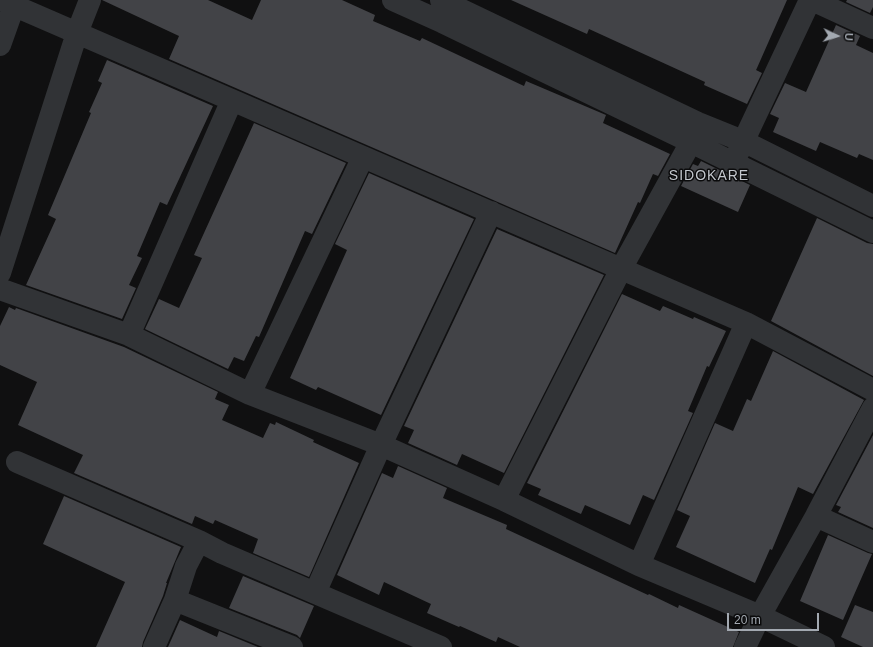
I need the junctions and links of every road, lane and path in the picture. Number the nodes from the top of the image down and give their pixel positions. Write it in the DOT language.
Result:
graph roads {
  1 [pos="90,0"];
  2 [pos="393,0"];
  3 [pos="441,0"];
  4 [pos="811,0"];
  5 [pos="10,2"];
  6 [pos="421,6"];
  7 [pos="873,28"];
  8 [pos="77,33"];
  9 [pos="0,45"];
  10 [pos="232,100"];
  11 [pos="694,132"];
  12 [pos="745,142"];
  13 [pos="363,157"];
  14 [pos="733,163"];
  15 [pos="873,206"];
  16 [pos="491,212"];
  17 [pos="873,232"];
  18 [pos="621,269"];
  19 [pos="0,273"];
  20 [pos="0,289"];
  21 [pos="746,323"];
  22 [pos="129,334"];
  23 [pos="873,390"];
  24 [pos="250,394"];
  25 [pos="873,408"];
  26 [pos="381,445"];
  27 [pos="17,462"];
  28 [pos="504,500"];
  29 [pos="816,516"];
  30 [pos="199,541"];
  31 [pos="873,542"];
  32 [pos="638,565"];
  33 [pos="315,593"];
  34 [pos="175,600"];
  35 [pos="760,616"];
  36 [pos="154,647"];
  37 [pos="292,647"];
  38 [pos="441,647"];
  39 [pos="745,647"];
  40 [pos="824,647"];
  1 -- 8 [label="street"];
  2 -- 6 [label="street"];
  3 -- 11 [label="street"];
  4 -- 7 [label="street"];
  4 -- 12 [label="street"];
  5 -- 8 [label="street"];
  5 -- 9 [label="street"];
  6 -- 11 [label="street"];
  8 -- 10 [label="street"];
  8 -- 19 [label="street"];
  10 -- 13 [label="street"];
  10 -- 22 [label="street"];
  11 -- 12 [label="street"];
  11 -- 14 [label="street"];
  11 -- 18 [label="street"];
  12 -- 14 [label="street"];
  12 -- 15 [label="street"];
  13 -- 16 [label="street"];
  13 -- 24 [label="street"];
  14 -- 17 [label="street"];
  16 -- 18 [label="street"];
  16 -- 26 [label="street"];
  18 -- 21 [label="street"];
  18 -- 28 [label="street"];
  20 -- 22 [label="street"];
  21 -- 23 [label="street"];
  21 -- 32 [label="street"];
  22 -- 24 [label="street"];
  24 -- 26 [label="street"];
  25 -- 29 [label="street"];
  26 -- 28 [label="street"];
  26 -- 33 [label="street"];
  27 -- 30 [label="street"];
  28 -- 32 [label="street"];
  29 -- 31 [label="street"];
  29 -- 35 [label="street"];
  30 -- 33 [label="street"];
  30 -- 34 [label="street"];
  32 -- 35 [label="street"];
  33 -- 38 [label="street"];
  34 -- 36 [label="street"];
  34 -- 37 [label="street"];
  35 -- 39 [label="street"];
  35 -- 40 [label="street"];
}
